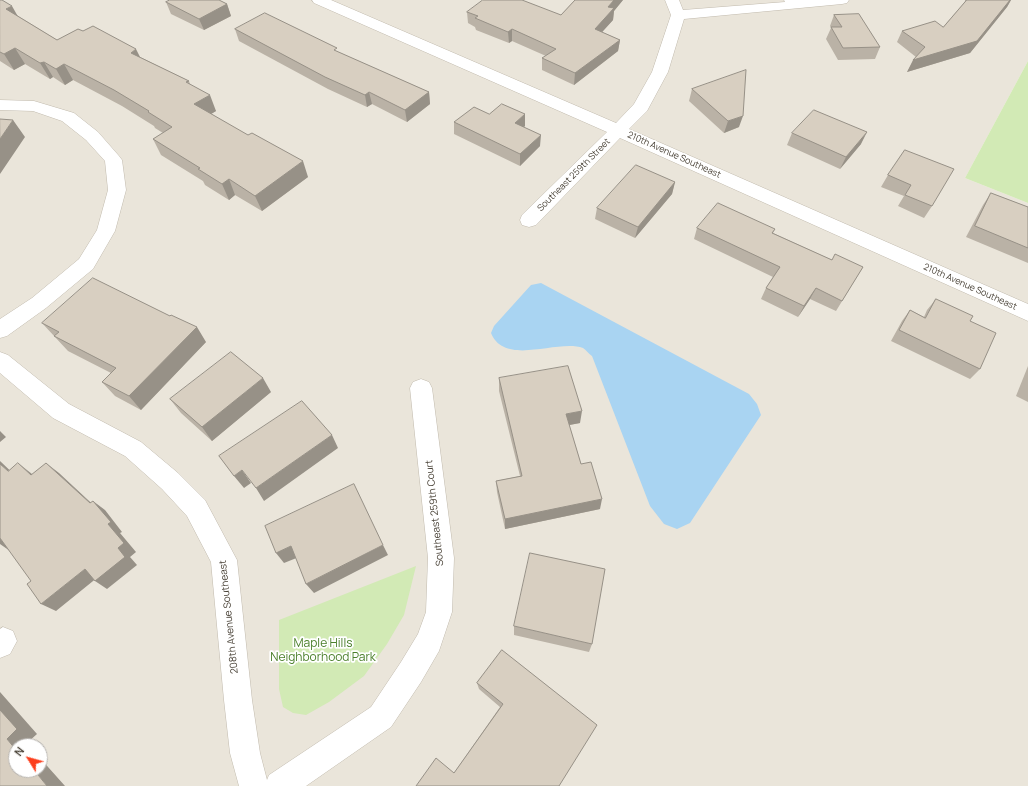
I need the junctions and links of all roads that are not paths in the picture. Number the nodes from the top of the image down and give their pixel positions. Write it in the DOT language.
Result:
graph roads {
  1 [pos="319,0"];
  2 [pos="672,0"];
  3 [pos="842,0"];
  4 [pos="796,2"];
  5 [pos="678,15"];
  6 [pos="0,105"];
  7 [pos="619,131"];
  8 [pos="529,220"];
  9 [pos="1028,313"];
  10 [pos="0,330"];
  11 [pos="0,361"];
  12 [pos="421,388"];
  13 [pos="254,786"];
  14 [pos="280,786"];
  1 -- 7 [label="street, 210th Avenue Southeast"];
  2 -- 5 [label="street"];
  3 -- 4 [label="street"];
  4 -- 5 [label="street"];
  5 -- 7 [label="street, Southeast 259th Street"];
  6 -- 10 [label="street"];
  7 -- 8 [label="street, Southeast 259th Street"];
  7 -- 9 [label="street, 210th Avenue Southeast"];
  11 -- 13 [label="street, 208th Avenue Southeast"];
  12 -- 14 [label="street, Southeast 259th Court"];
}
